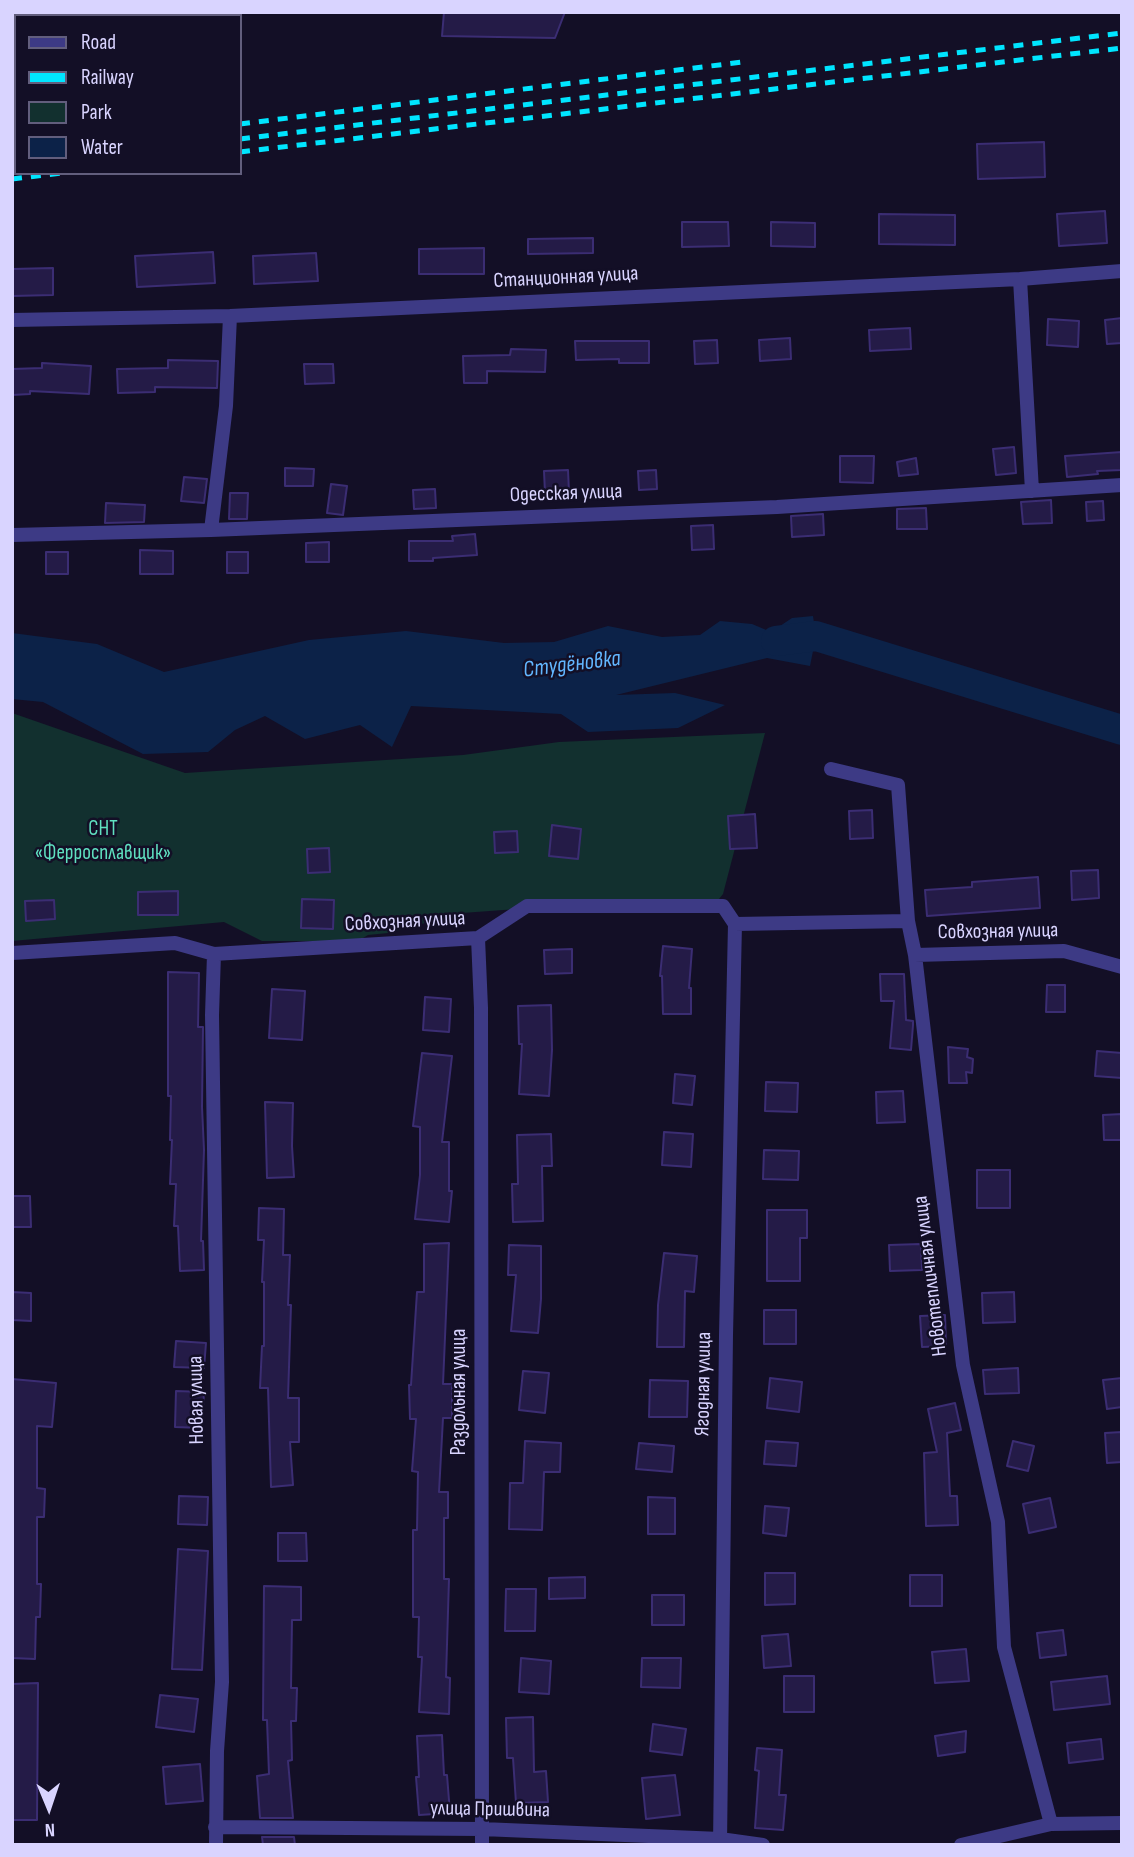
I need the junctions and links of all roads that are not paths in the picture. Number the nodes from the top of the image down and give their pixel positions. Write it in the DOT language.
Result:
graph roads {
  1 [pos="1122,271"];
  2 [pos="1020,279"];
  3 [pos="230,316"];
  4 [pos="12,320"];
  5 [pos="1122,485"];
  6 [pos="1032,491"];
  7 [pos="211,530"];
  8 [pos="12,534"];
  9 [pos="831,769"];
  10 [pos="908,921"];
  11 [pos="735,924"];
  12 [pos="478,938"];
  13 [pos="12,953"];
  14 [pos="214,954"];
  15 [pos="915,955"];
  16 [pos="1122,967"];
  17 [pos="1122,1823"];
  18 [pos="1051,1824"];
  19 [pos="215,1827"];
  20 [pos="482,1829"];
  21 [pos="720,1842"];
  22 [pos="216,1845"];
  23 [pos="482,1845"];
  24 [pos="763,1845"];
  25 [pos="961,1845"];
  1 -- 2 [label="street, Станционная улица"];
  2 -- 3 [label="street, Станционная улица"];
  2 -- 6 [label="street"];
  3 -- 4 [label="street, Станционная улица"];
  3 -- 7 [label="street"];
  5 -- 6 [label="street, Одесская улица"];
  6 -- 7 [label="street, Одесская улица"];
  7 -- 8 [label="street, Одесская улица"];
  9 -- 10 [label="street, Новотепличная улица"];
  10 -- 11 [label="street, Совхозная улица"];
  10 -- 15 [label="street, Новотепличная улица"];
  11 -- 12 [label="street, Совхозная улица"];
  11 -- 21 [label="street, Ягодная улица"];
  12 -- 14 [label="street, Совхозная улица"];
  12 -- 20 [label="street, Раздольная улица"];
  13 -- 14 [label="street, Совхозная улица"];
  14 -- 19 [label="street, Новая улица"];
  15 -- 16 [label="street, Совхозная улица"];
  15 -- 18 [label="street, Новотепличная улица"];
  17 -- 18 [label="street"];
  18 -- 25 [label="street"];
  19 -- 20 [label="street, улица Пришвина"];
  19 -- 22 [label="street, Новая улица"];
  20 -- 21 [label="street, улица Пришвина"];
  20 -- 23 [label="street, Раздольная улица"];
  21 -- 24 [label="street, улица Пришвина"];
}
